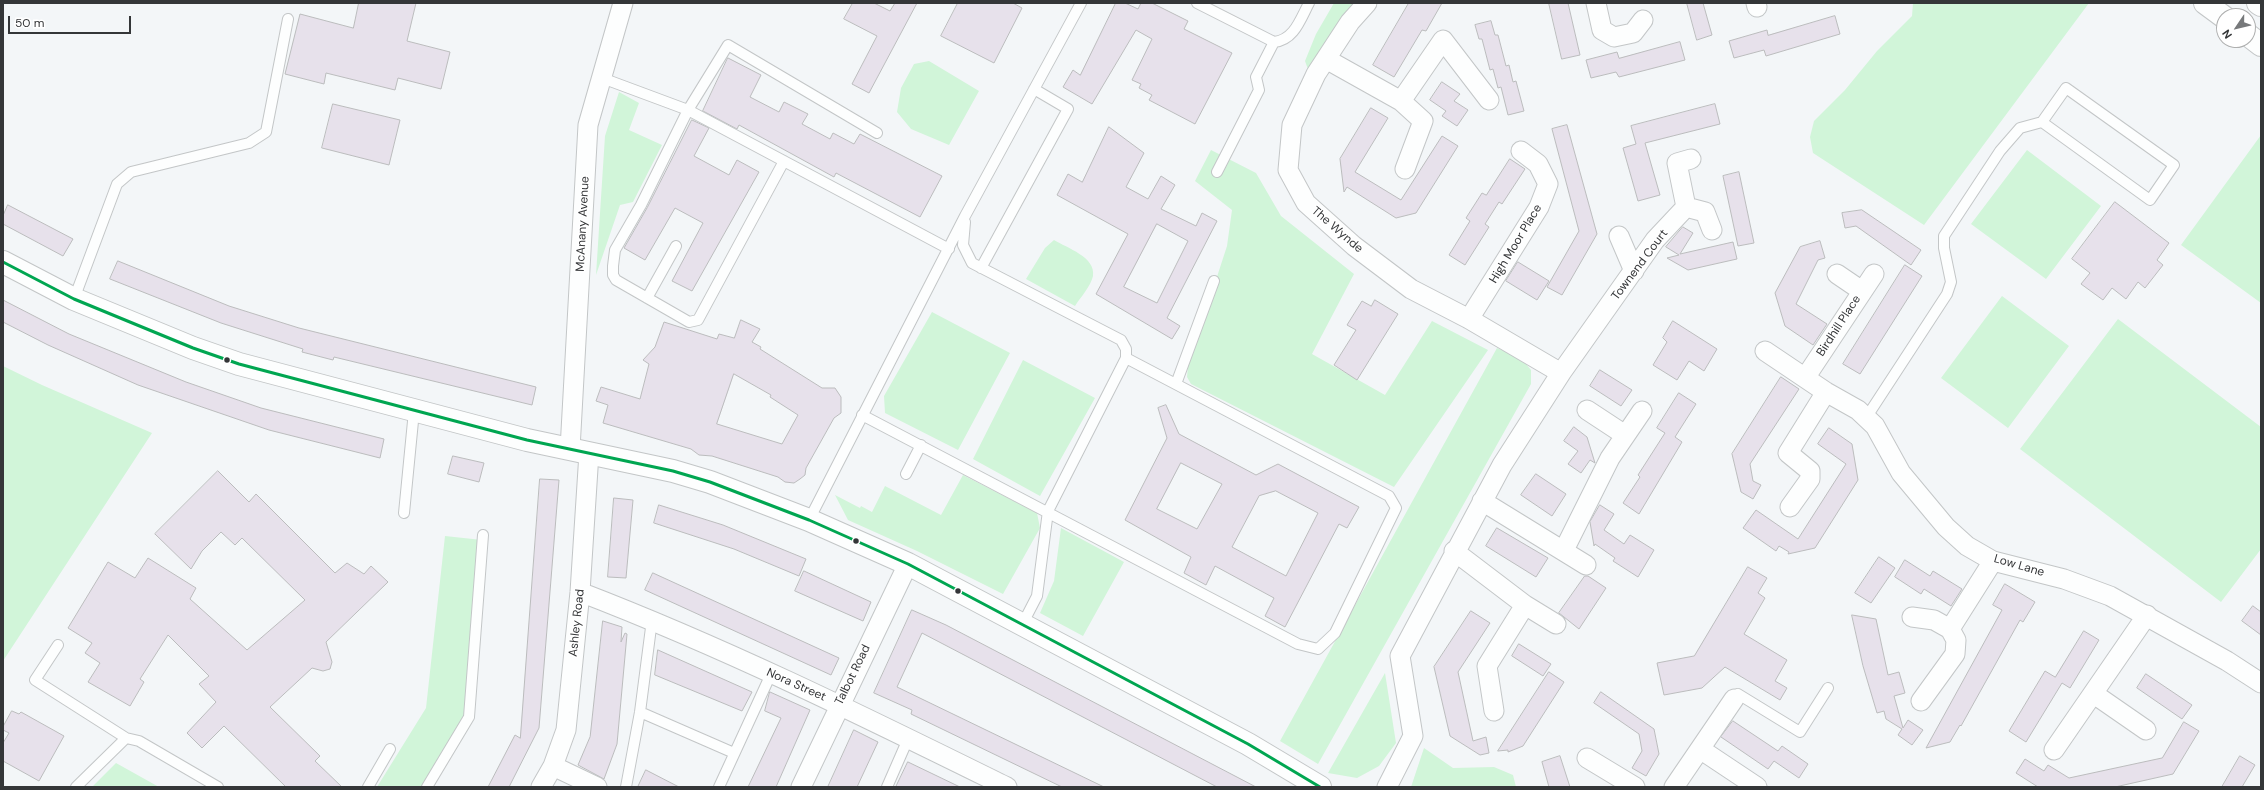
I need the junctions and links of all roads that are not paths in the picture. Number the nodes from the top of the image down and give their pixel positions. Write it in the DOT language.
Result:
graph roads {
  1 [pos="623,3"];
  2 [pos="1081,3"];
  3 [pos="1197,3"];
  4 [pos="1309,3"];
  5 [pos="1366,3"];
  6 [pos="1596,3"];
  7 [pos="2205,3"];
  8 [pos="2258,3"];
  9 [pos="2261,5"];
  10 [pos="2216,11"];
  11 [pos="288,18"];
  12 [pos="1643,20"];
  13 [pos="1274,42"];
  14 [pos="1326,59"];
  15 [pos="602,78"];
  16 [pos="1034,89"];
  17 [pos="1489,100"];
  18 [pos="1401,101"];
  19 [pos="688,110"];
  20 [pos="2042,122"];
  21 [pos="878,133"];
  22 [pos="1522,151"];
  23 [pos="1691,159"];
  24 [pos="784,161"];
  25 [pos="1405,169"];
  26 [pos="1217,172"];
  27 [pos="1686,208"];
  28 [pos="965,216"];
  29 [pos="1712,230"];
  30 [pos="1619,236"];
  31 [pos="676,246"];
  32 [pos="948,249"];
  33 [pos="3,262"];
  34 [pos="981,268"];
  35 [pos="1634,271"];
  36 [pos="1837,274"];
  37 [pos="1874,274"];
  38 [pos="1214,281"];
  39 [pos="1862,291"];
  40 [pos="647,298"];
  41 [pos="74,299"];
  42 [pos="1469,319"];
  43 [pos="1765,351"];
  44 [pos="1126,358"];
  45 [pos="1561,373"];
  46 [pos="1805,378"];
  47 [pos="1176,384"];
  48 [pos="1826,392"];
  49 [pos="1587,410"];
  50 [pos="414,411"];
  51 [pos="1642,411"];
  52 [pos="862,415"];
  53 [pos="1866,418"];
  54 [pos="1626,435"];
  55 [pos="920,445"];
  56 [pos="579,451"];
  57 [pos="906,474"];
  58 [pos="1482,501"];
  59 [pos="1790,507"];
  60 [pos="1048,511"];
  61 [pos="404,513"];
  62 [pos="809,520"];
  63 [pos="483,535"];
  64 [pos="1564,550"];
  65 [pos="1454,551"];
  66 [pos="1993,561"];
  67 [pos="908,564"];
  68 [pos="1586,564"];
  69 [pos="580,592"];
  70 [pos="1525,605"];
  71 [pos="2147,615"];
  72 [pos="1912,617"];
  73 [pos="652,620"];
  74 [pos="1022,624"];
  75 [pos="1556,624"];
  76 [pos="1950,629"];
  77 [pos="58,645"];
  78 [pos="771,674"];
  79 [pos="2261,683"];
  80 [pos="1828,688"];
  81 [pos="2094,694"];
  82 [pos="1734,699"];
  83 [pos="1922,701"];
  84 [pos="839,704"];
  85 [pos="1494,711"];
  86 [pos="640,712"];
  87 [pos="2146,730"];
  88 [pos="126,738"];
  89 [pos="908,738"];
  90 [pos="390,749"];
  91 [pos="1700,749"];
  92 [pos="2054,750"];
  93 [pos="734,753"];
  94 [pos="1587,758"];
  95 [pos="553,766"];
  96 [pos="76,787"];
  97 [pos="218,787"];
  98 [pos="368,787"];
  99 [pos="427,787"];
  100 [pos="541,787"];
  101 [pos="597,787"];
  102 [pos="626,787"];
  103 [pos="719,787"];
  104 [pos="800,787"];
  105 [pos="887,787"];
  106 [pos="1007,787"];
  107 [pos="1320,787"];
  108 [pos="1386,787"];
  109 [pos="1635,787"];
  110 [pos="1674,787"];
  111 [pos="1757,787"];
  1 -- 15 [label="street, McAnany Avenue"];
  2 -- 16 [label="lane"];
  3 -- 13 [label="lane"];
  4 -- 13 [label="lane"];
  5 -- 14 [label="street, The Wynde"];
  6 -- 12 [label="street"];
  7 -- 10 [label="main road"];
  8 -- 9 [label="main road"];
  11 -- 41 [label="lane"];
  13 -- 26 [label="lane"];
  14 -- 18 [label="street"];
  14 -- 42 [label="street, The Wynde"];
  15 -- 19 [label="lane"];
  15 -- 56 [label="street, McAnany Avenue"];
  16 -- 28 [label="lane"];
  16 -- 34 [label="lane"];
  17 -- 18 [label="street"];
  18 -- 25 [label="street"];
  19 -- 21 [label="lane"];
  19 -- 24 [label="lane"];
  19 -- 40 [label="lane"];
  20 -- 20 [label="lane"];
  20 -- 53 [label="lane"];
  22 -- 42 [label="street, High Moor Place"];
  23 -- 27 [label="street"];
  24 -- 32 [label="lane"];
  24 -- 40 [label="lane"];
  27 -- 29 [label="street"];
  27 -- 35 [label="street, Townend Court"];
  28 -- 32 [label="lane"];
  28 -- 34 [label="lane"];
  30 -- 35 [label="street"];
  31 -- 40 [label="lane"];
  32 -- 52 [label="lane"];
  33 -- 41 [label="main road"];
  34 -- 44 [label="lane"];
  35 -- 45 [label="street, Townend Court"];
  36 -- 39 [label="street"];
  37 -- 39 [label="street, Birdhill Place"];
  38 -- 47 [label="lane"];
  39 -- 46 [label="street, Birdhill Place"];
  41 -- 50 [label="main road"];
  42 -- 45 [label="street, The Wynde"];
  43 -- 46 [label="street, Low Lane"];
  44 -- 47 [label="lane"];
  44 -- 60 [label="lane"];
  45 -- 58 [label="street, Townend Court"];
  46 -- 48 [label="street, Low Lane"];
  47 -- 60 [label="lane"];
  48 -- 53 [label="street, Low Lane"];
  48 -- 59 [label="street"];
  49 -- 54 [label="street"];
  50 -- 56 [label="main road"];
  50 -- 61 [label="lane"];
  51 -- 54 [label="street"];
  52 -- 55 [label="lane"];
  52 -- 62 [label="lane"];
  53 -- 66 [label="street, Low Lane"];
  54 -- 64 [label="street"];
  55 -- 57 [label="lane"];
  55 -- 60 [label="lane"];
  56 -- 62 [label="main road"];
  56 -- 69 [label="street, Ashley Road"];
  58 -- 64 [label="street"];
  58 -- 65 [label="street, Townend Court"];
  60 -- 74 [label="lane"];
  62 -- 67 [label="main road"];
  63 -- 99 [label="lane"];
  64 -- 68 [label="street"];
  65 -- 70 [label="street"];
  65 -- 108 [label="street, Townend Court"];
  66 -- 71 [label="street, Low Lane"];
  66 -- 76 [label="street"];
  67 -- 74 [label="main road"];
  67 -- 84 [label="street, Talbot Road"];
  69 -- 73 [label="street, Nora Street"];
  69 -- 95 [label="street, Ashley Road"];
  70 -- 75 [label="street"];
  70 -- 85 [label="street"];
  71 -- 79 [label="street, Low Lane"];
  71 -- 81 [label="street"];
  72 -- 76 [label="street"];
  73 -- 78 [label="street, Nora Street"];
  73 -- 86 [label="lane"];
  74 -- 107 [label="main road"];
  76 -- 83 [label="street"];
  77 -- 88 [label="lane"];
  78 -- 84 [label="street, Nora Street"];
  78 -- 93 [label="lane"];
  80 -- 82 [label="lane"];
  81 -- 87 [label="street"];
  81 -- 92 [label="street"];
  82 -- 91 [label="street"];
  84 -- 89 [label="street, Nora Street"];
  84 -- 104 [label="street, Talbot Road"];
  86 -- 93 [label="lane"];
  86 -- 102 [label="lane"];
  88 -- 96 [label="lane"];
  88 -- 97 [label="lane"];
  89 -- 105 [label="lane"];
  89 -- 106 [label="street, Nora Street"];
  90 -- 98 [label="lane"];
  91 -- 110 [label="street"];
  91 -- 111 [label="street"];
  93 -- 103 [label="lane"];
  94 -- 109 [label="street"];
  95 -- 100 [label="street, Ashley Road"];
  95 -- 101 [label="street"];
}
